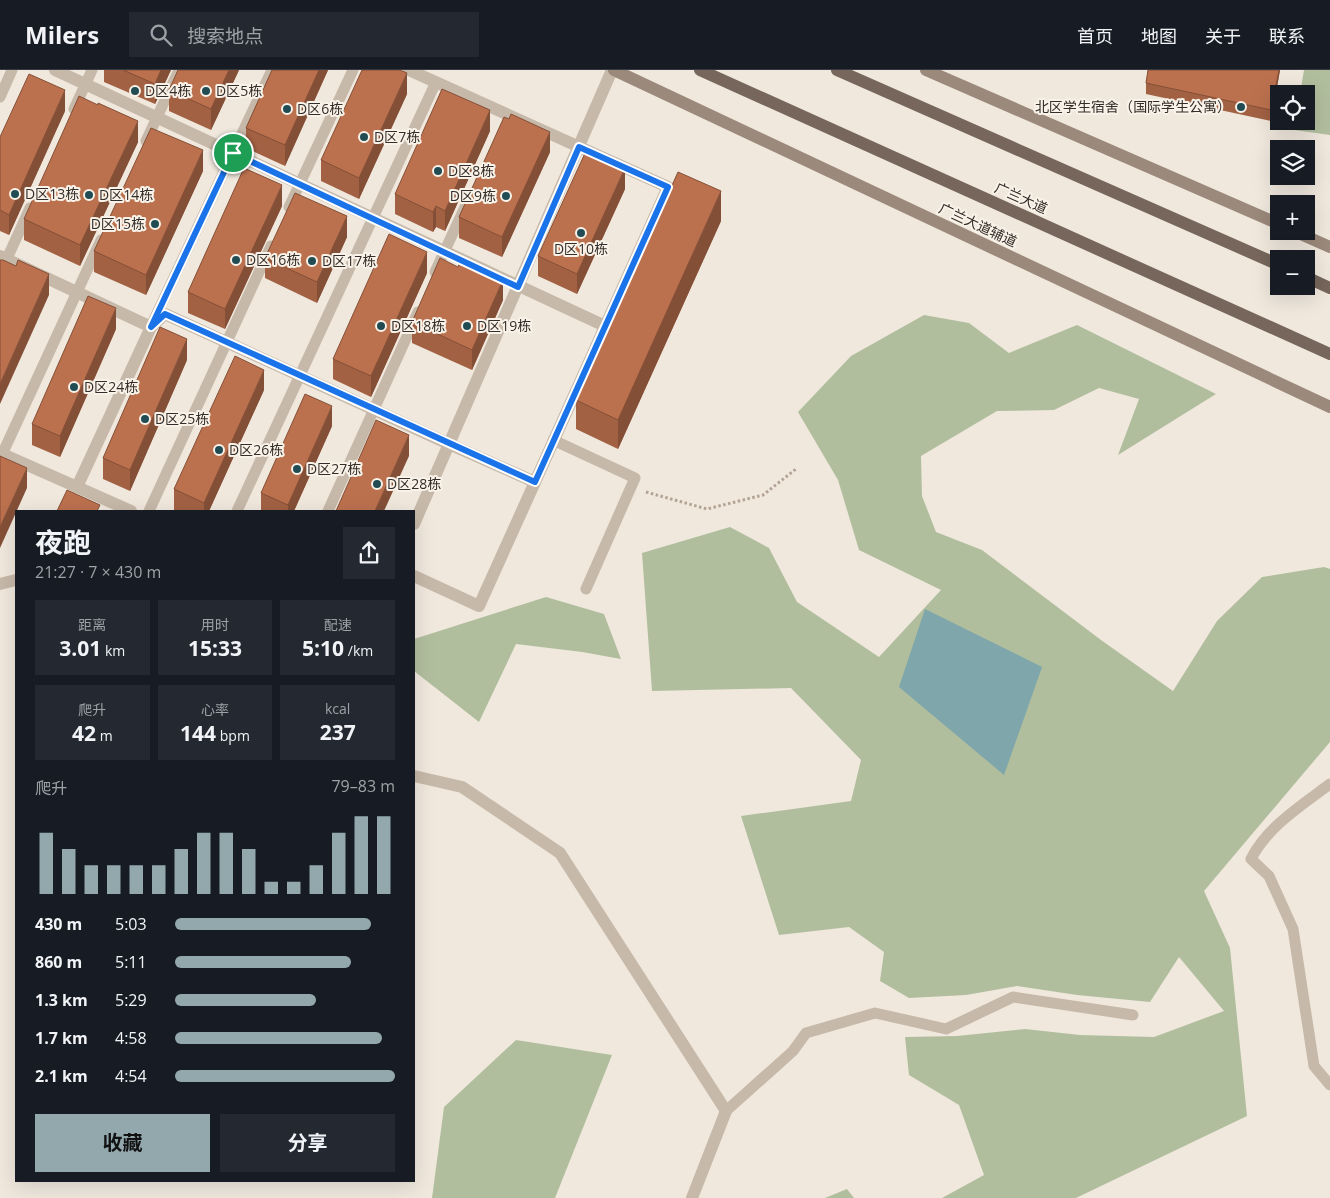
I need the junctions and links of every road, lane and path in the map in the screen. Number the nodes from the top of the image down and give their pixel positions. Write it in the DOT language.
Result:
graph roads {
  1 [pos="12,70"];
  2 [pos="55,70"];
  3 [pos="92,70"];
  4 [pos="179,70"];
  5 [pos="272,70"];
  6 [pos="353,70"];
  7 [pos="409,70"];
  8 [pos="613,70"];
  9 [pos="700,70"];
  10 [pos="837,70"];
  11 [pos="926,70"];
  12 [pos="436,82"];
  13 [pos="86,84"];
  14 [pos="0,97"];
  15 [pos="157,117"];
  16 [pos="70,119"];
  17 [pos="579,147"];
  18 [pos="141,152"];
  19 [pos="233,153"];
  20 [pos="300,184"];
  21 [pos="34,198"];
  22 [pos="468,200"];
  23 [pos="373,219"];
  24 [pos="284,220"];
  25 [pos="1270,220"];
  26 [pos="105,231"];
  27 [pos="275,237"];
  28 [pos="1314,240"];
  29 [pos="1330,247"];
  30 [pos="444,252"];
  31 [pos="3,258"];
  32 [pos="1270,261"];
  33 [pos="0,274"];
  34 [pos="432,278"];
  35 [pos="1315,281"];
  36 [pos="518,287"];
  37 [pos="1330,288"];
  38 [pos="77,292"];
  39 [pos="421,305"];
  40 [pos="605,326"];
  41 [pos="151,327"];
  42 [pos="227,343"];
  43 [pos="1330,354"];
  44 [pos="300,376"];
  45 [pos="1330,407"];
  46 [pos="374,409"];
  47 [pos="553,440"];
  48 [pos="449,444"];
  49 [pos="1,455"];
  50 [pos="796,469"];
  51 [pos="535,482"];
  52 [pos="77,487"];
  53 [pos="631,488"];
  54 [pos="129,510"];
  55 [pos="149,510"];
  56 [pos="237,510"];
  57 [pos="328,510"];
  58 [pos="415,522"];
  59 [pos="415,576"];
  60 [pos="15,580"];
  61 [pos="0,584"];
  62 [pos="586,589"];
  63 [pos="415,776"];
  64 [pos="1330,784"];
  65 [pos="1133,1015"];
  66 [pos="1330,1085"];
  67 [pos="726,1111"];
  68 [pos="692,1198"];
  1 -- 14 [label="lane"];
  2 -- 13 [label="street"];
  3 -- 13 [label="lane"];
  4 -- 15 [label="lane"];
  5 -- 19 [label="lane"];
  6 -- 20 [label="lane"];
  7 -- 12 [label="street"];
  8 -- 17 [label="street"];
  8 -- 45 [label="main road, 广兰大道辅道"];
  9 -- 43 [label="main road, 广兰大道"];
  10 -- 32 [label="main road"];
  11 -- 25 [label="main road"];
  12 -- 17 [label="street"];
  12 -- 23 [label="lane"];
  13 -- 15 [label="street"];
  13 -- 16 [label="lane"];
  15 -- 18 [label="lane"];
  15 -- 19 [label="street"];
  17 -- 36 [label="street"];
  17 -- 40 [label="street"];
  19 -- 20 [label="street"];
  19 -- 41 [label="lane"];
  20 -- 23 [label="street"];
  20 -- 24 [label="lane"];
  21 -- 31 [label="lane"];
  22 -- 30 [label="lane"];
  23 -- 30 [label="street"];
  23 -- 44 [label="lane"];
  26 -- 38 [label="lane"];
  27 -- 42 [label="lane"];
  28 -- 29 [label="main road"];
  30 -- 34 [label="lane"];
  30 -- 36 [label="street"];
  31 -- 33 [label="lane"];
  31 -- 38 [label="street"];
  35 -- 37 [label="main road"];
  36 -- 40 [label="street"];
  36 -- 48 [label="street"];
  38 -- 41 [label="street"];
  38 -- 49 [label="lane"];
  39 -- 46 [label="lane"];
  40 -- 47 [label="street"];
  41 -- 42 [label="street"];
  41 -- 52 [label="street"];
  42 -- 44 [label="street"];
  42 -- 55 [label="lane"];
  44 -- 46 [label="street"];
  44 -- 56 [label="lane"];
  46 -- 48 [label="street"];
  46 -- 57 [label="lane"];
  47 -- 51 [label="street"];
  47 -- 53 [label="lane"];
  48 -- 51 [label="street"];
  48 -- 58 [label="street"];
  49 -- 52 [label="street"];
  50 -- 53 [label="path"];
  51 -- 59 [label="street"];
  52 -- 54 [label="street"];
  53 -- 62 [label="lane"];
  60 -- 61 [label="street"];
  63 -- 67 [label="street"];
  64 -- 66 [label="lane"];
  65 -- 67 [label="lane"];
  67 -- 68 [label="street"];
}
